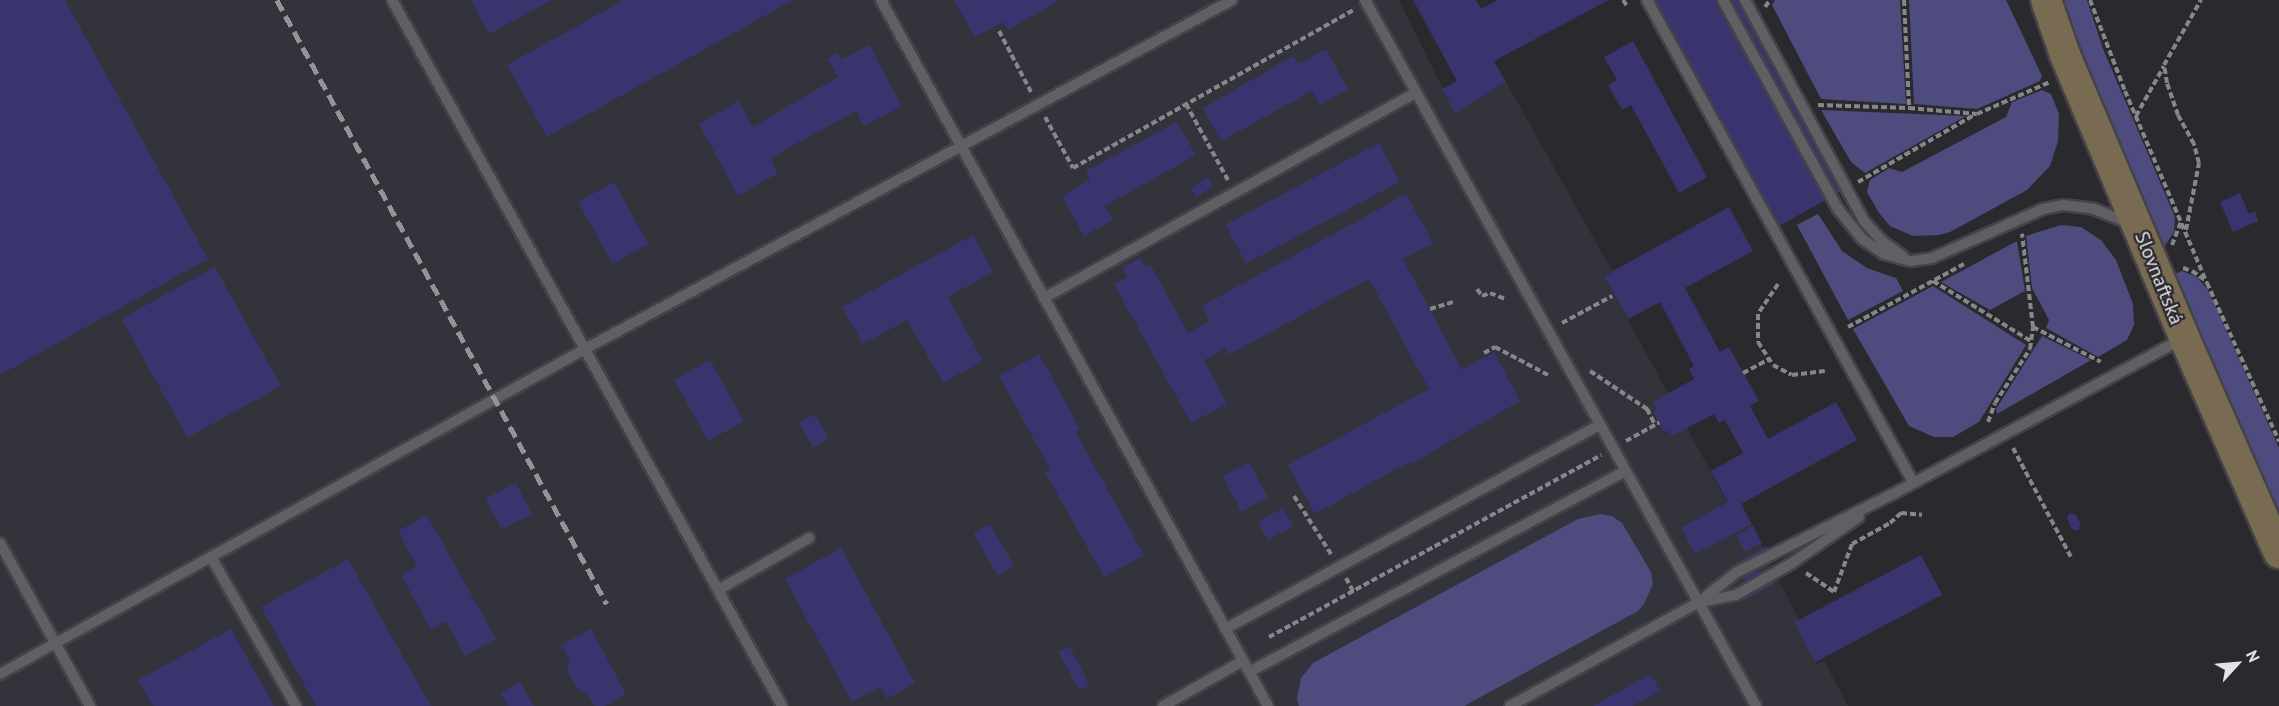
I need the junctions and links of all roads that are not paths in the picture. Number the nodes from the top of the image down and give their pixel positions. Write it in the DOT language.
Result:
graph roads {
  1 [pos="392,0"];
  2 [pos="881,0"];
  3 [pos="1232,0"];
  4 [pos="1647,0"];
  5 [pos="1722,0"];
  6 [pos="1745,0"];
  7 [pos="2046,0"];
  8 [pos="1365,2"];
  9 [pos="1416,93"];
  10 [pos="960,145"];
  11 [pos="2139,229"];
  12 [pos="1911,261"];
  13 [pos="1044,298"];
  14 [pos="2184,338"];
  15 [pos="585,350"];
  16 [pos="1599,425"];
  17 [pos="1625,471"];
  18 [pos="1913,482"];
  19 [pos="1891,495"];
  20 [pos="809,538"];
  21 [pos="0,543"];
  22 [pos="2279,553"];
  23 [pos="211,557"];
  24 [pos="718,590"];
  25 [pos="1699,602"];
  26 [pos="1225,629"];
  27 [pos="56,644"];
  28 [pos="1243,661"];
  29 [pos="1249,672"];
  30 [pos="0,674"];
  31 [pos="90,706"];
  32 [pos="296,706"];
  33 [pos="782,706"];
  34 [pos="1162,706"];
  35 [pos="1268,706"];
  36 [pos="1510,706"];
  37 [pos="1756,706"];
  1 -- 15 [label="lane"];
  2 -- 10 [label="lane"];
  3 -- 10 [label="lane"];
  4 -- 18 [label="lane"];
  5 -- 12 [label="lane"];
  6 -- 12 [label="lane"];
  7 -- 11 [label="main road, Slovnaftská"];
  8 -- 9 [label="lane"];
  9 -- 13 [label="lane"];
  9 -- 16 [label="lane"];
  10 -- 13 [label="lane"];
  10 -- 15 [label="lane"];
  11 -- 12 [label="lane"];
  11 -- 14 [label="main road, Slovnaftská"];
  13 -- 26 [label="lane"];
  14 -- 18 [label="lane"];
  14 -- 22 [label="main road, Slovnaftská"];
  15 -- 23 [label="lane"];
  15 -- 24 [label="lane"];
  16 -- 17 [label="lane"];
  16 -- 26 [label="lane"];
  17 -- 25 [label="lane"];
  17 -- 29 [label="lane"];
  18 -- 19 [label="lane"];
  19 -- 25 [label="lane"];
  19 -- 25 [label="lane"];
  20 -- 24 [label="lane"];
  21 -- 27 [label="lane"];
  23 -- 27 [label="lane"];
  23 -- 32 [label="lane"];
  24 -- 33 [label="lane"];
  25 -- 36 [label="lane"];
  25 -- 37 [label="lane"];
  26 -- 28 [label="lane"];
  27 -- 30 [label="lane"];
  27 -- 31 [label="lane"];
  28 -- 29 [label="lane"];
  28 -- 34 [label="lane"];
  29 -- 35 [label="lane"];
}
